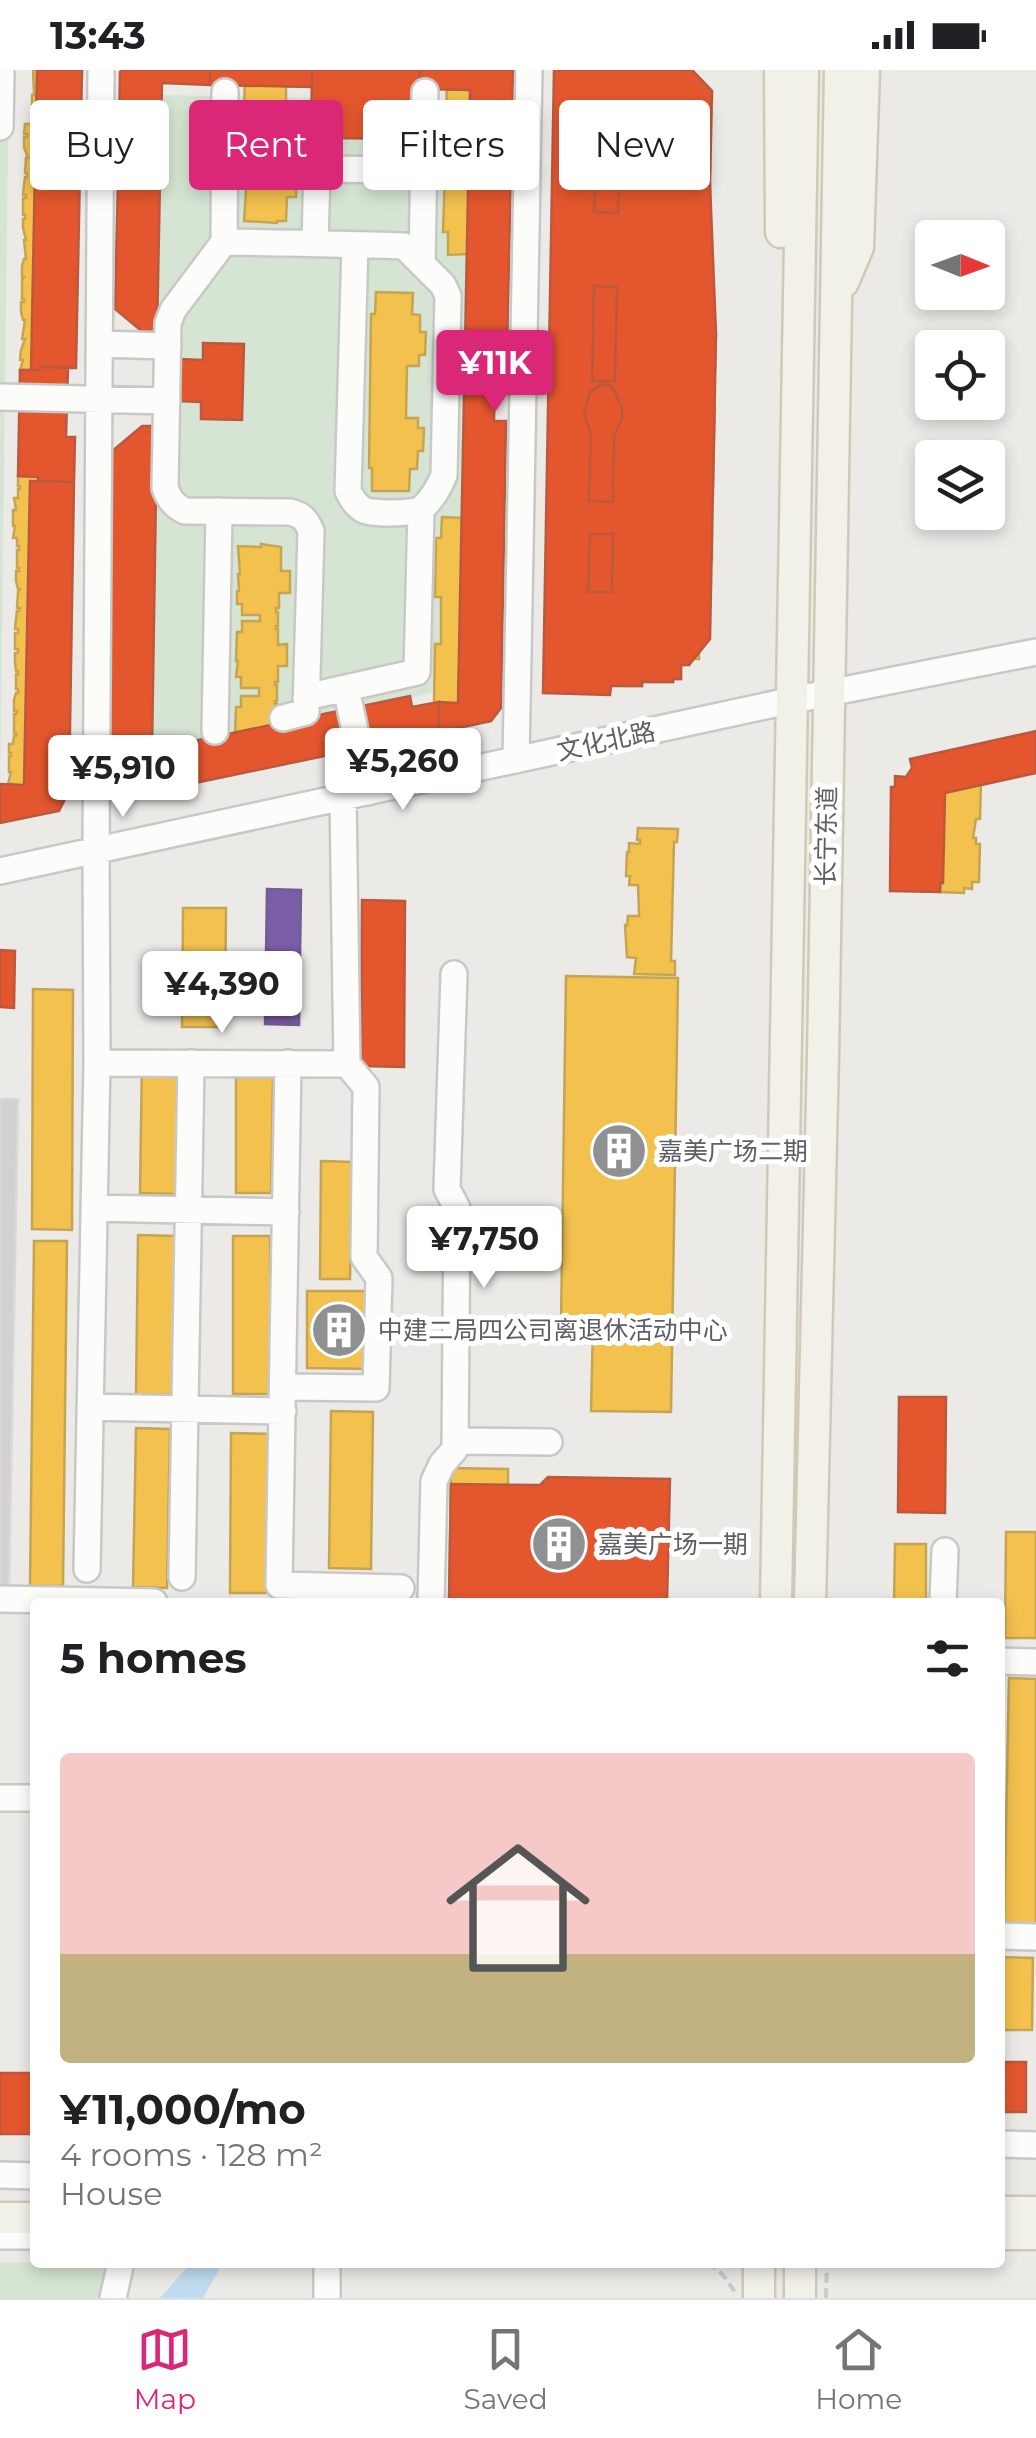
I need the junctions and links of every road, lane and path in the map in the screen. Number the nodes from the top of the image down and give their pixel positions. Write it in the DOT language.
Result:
graph roads {
  1 [pos="101,70"];
  2 [pos="529,70"];
  3 [pos="780,70"];
  4 [pos="803,70"];
  5 [pos="840,70"];
  6 [pos="864,70"];
  7 [pos="1,73"];
  8 [pos="225,92"];
  9 [pos="425,92"];
  10 [pos="425,100"];
  11 [pos="0,127"];
  12 [pos="363,170"];
  13 [pos="424,190"];
  14 [pos="224,242"];
  15 [pos="315,244"];
  16 [pos="354,245"];
  17 [pos="422,264"];
  18 [pos="836,298"];
  19 [pos="800,300"];
  20 [pos="99,344"];
  21 [pos="168,346"];
  22 [pos="0,397"];
  23 [pos="99,399"];
  24 [pos="167,400"];
  25 [pos="420,509"];
  26 [pos="219,511"];
  27 [pos="1036,652"];
  28 [pos="346,688"];
  29 [pos="828,694"];
  30 [pos="306,697"];
  31 [pos="793,700"];
  32 [pos="283,718"];
  33 [pos="215,732"];
  34 [pos="516,760"];
  35 [pos="356,795"];
  36 [pos="96,850"];
  37 [pos="0,870"];
  38 [pos="454,974"];
  39 [pos="96,1062"];
  40 [pos="191,1063"];
  41 [pos="288,1063"];
  42 [pos="347,1064"];
  43 [pos="94,1208"];
  44 [pos="189,1210"];
  45 [pos="286,1212"];
  46 [pos="283,1399"];
  47 [pos="90,1407"];
  48 [pos="185,1409"];
  49 [pos="455,1440"];
  50 [pos="549,1442"];
  51 [pos="945,1550"];
  52 [pos="86,1568"];
  53 [pos="182,1577"];
  54 [pos="401,1588"];
  55 [pos="311,1594"];
  56 [pos="431,1598"];
  57 [pos="776,1598"];
  58 [pos="810,1598"];
  59 [pos="943,1598"];
  60 [pos="0,1599"];
  61 [pos="30,1600"];
  62 [pos="1005,1662"];
  63 [pos="1036,1662"];
  64 [pos="0,1798"];
  65 [pos="30,1798"];
  66 [pos="1005,1936"];
  67 [pos="1036,1937"];
  68 [pos="1005,2144"];
  69 [pos="1036,2145"];
  70 [pos="0,2175"];
  71 [pos="30,2176"];
  72 [pos="0,2198"];
  73 [pos="30,2199"];
  74 [pos="1005,2212"];
  75 [pos="1036,2212"];
  76 [pos="0,2218"];
  77 [pos="30,2218"];
  78 [pos="1005,2234"];
  79 [pos="1036,2234"];
  80 [pos="0,2236"];
  81 [pos="30,2236"];
  82 [pos="120,2268"];
  83 [pos="328,2268"];
  84 [pos="715,2268"];
  85 [pos="759,2268"];
  86 [pos="800,2268"];
  87 [pos="828,2268"];
  88 [pos="113,2298"];
  89 [pos="327,2298"];
  90 [pos="738,2298"];
  91 [pos="758,2298"];
  92 [pos="800,2298"];
  93 [pos="826,2298"];
  1 -- 20 [label="street"];
  2 -- 34 [label="street"];
  3 -- 19 [label="main road"];
  4 -- 19 [label="main road, 长宁东道"];
  5 -- 18 [label="main road, 长宁东道"];
  6 -- 18 [label="main road"];
  7 -- 11 [label="street"];
  8 -- 14 [label="street"];
  9 -- 10 [label="street"];
  12 -- 15 [label="street"];
  13 -- 17 [label="street"];
  14 -- 15 [label="street"];
  14 -- 21 [label="street"];
  15 -- 16 [label="street"];
  16 -- 17 [label="street"];
  16 -- 25 [label="street"];
  17 -- 25 [label="street"];
  18 -- 29 [label="main road, 长宁东道"];
  19 -- 31 [label="main road, 长宁东道"];
  20 -- 21 [label="street"];
  20 -- 23 [label="street"];
  21 -- 24 [label="street"];
  22 -- 23 [label="street"];
  23 -- 24 [label="street"];
  23 -- 36 [label="street"];
  24 -- 26 [label="street"];
  25 -- 28 [label="street"];
  26 -- 30 [label="street"];
  26 -- 33 [label="street"];
  27 -- 29 [label="street, 文化北路"];
  28 -- 30 [label="street"];
  28 -- 35 [label="street"];
  29 -- 31 [label="street, 文化北路"];
  29 -- 58 [label="main road, 长宁东道"];
  30 -- 32 [label="street"];
  31 -- 34 [label="street, 文化北路"];
  31 -- 57 [label="main road, 长宁东道"];
  34 -- 35 [label="street, 文化北路"];
  35 -- 36 [label="street, 文化北路"];
  35 -- 42 [label="street"];
  36 -- 37 [label="street, 文化北路"];
  36 -- 39 [label="street"];
  38 -- 49 [label="street"];
  39 -- 40 [label="street"];
  39 -- 43 [label="street"];
  40 -- 41 [label="street"];
  40 -- 44 [label="street"];
  41 -- 42 [label="street"];
  41 -- 45 [label="street"];
  42 -- 46 [label="street"];
  43 -- 44 [label="street"];
  43 -- 47 [label="street"];
  44 -- 45 [label="street"];
  44 -- 48 [label="street"];
  45 -- 46 [label="street"];
  46 -- 48 [label="street"];
  46 -- 55 [label="street"];
  47 -- 48 [label="street"];
  47 -- 52 [label="street"];
  48 -- 53 [label="street"];
  49 -- 50 [label="street"];
  49 -- 56 [label="street"];
  51 -- 59 [label="street"];
  54 -- 55 [label="street"];
  60 -- 61 [label="street"];
  62 -- 63 [label="street"];
  64 -- 65 [label="street"];
  66 -- 67 [label="street"];
  68 -- 69 [label="street"];
  70 -- 71 [label="street"];
  72 -- 73 [label="main road"];
  74 -- 75 [label="main road"];
  76 -- 77 [label="main road"];
  78 -- 79 [label="main road"];
  80 -- 81 [label="street"];
  82 -- 88 [label="street"];
  83 -- 89 [label="street"];
  84 -- 90 [label="path"];
  85 -- 91 [label="main road"];
  86 -- 92 [label="main road"];
  87 -- 93 [label="path"];
}
